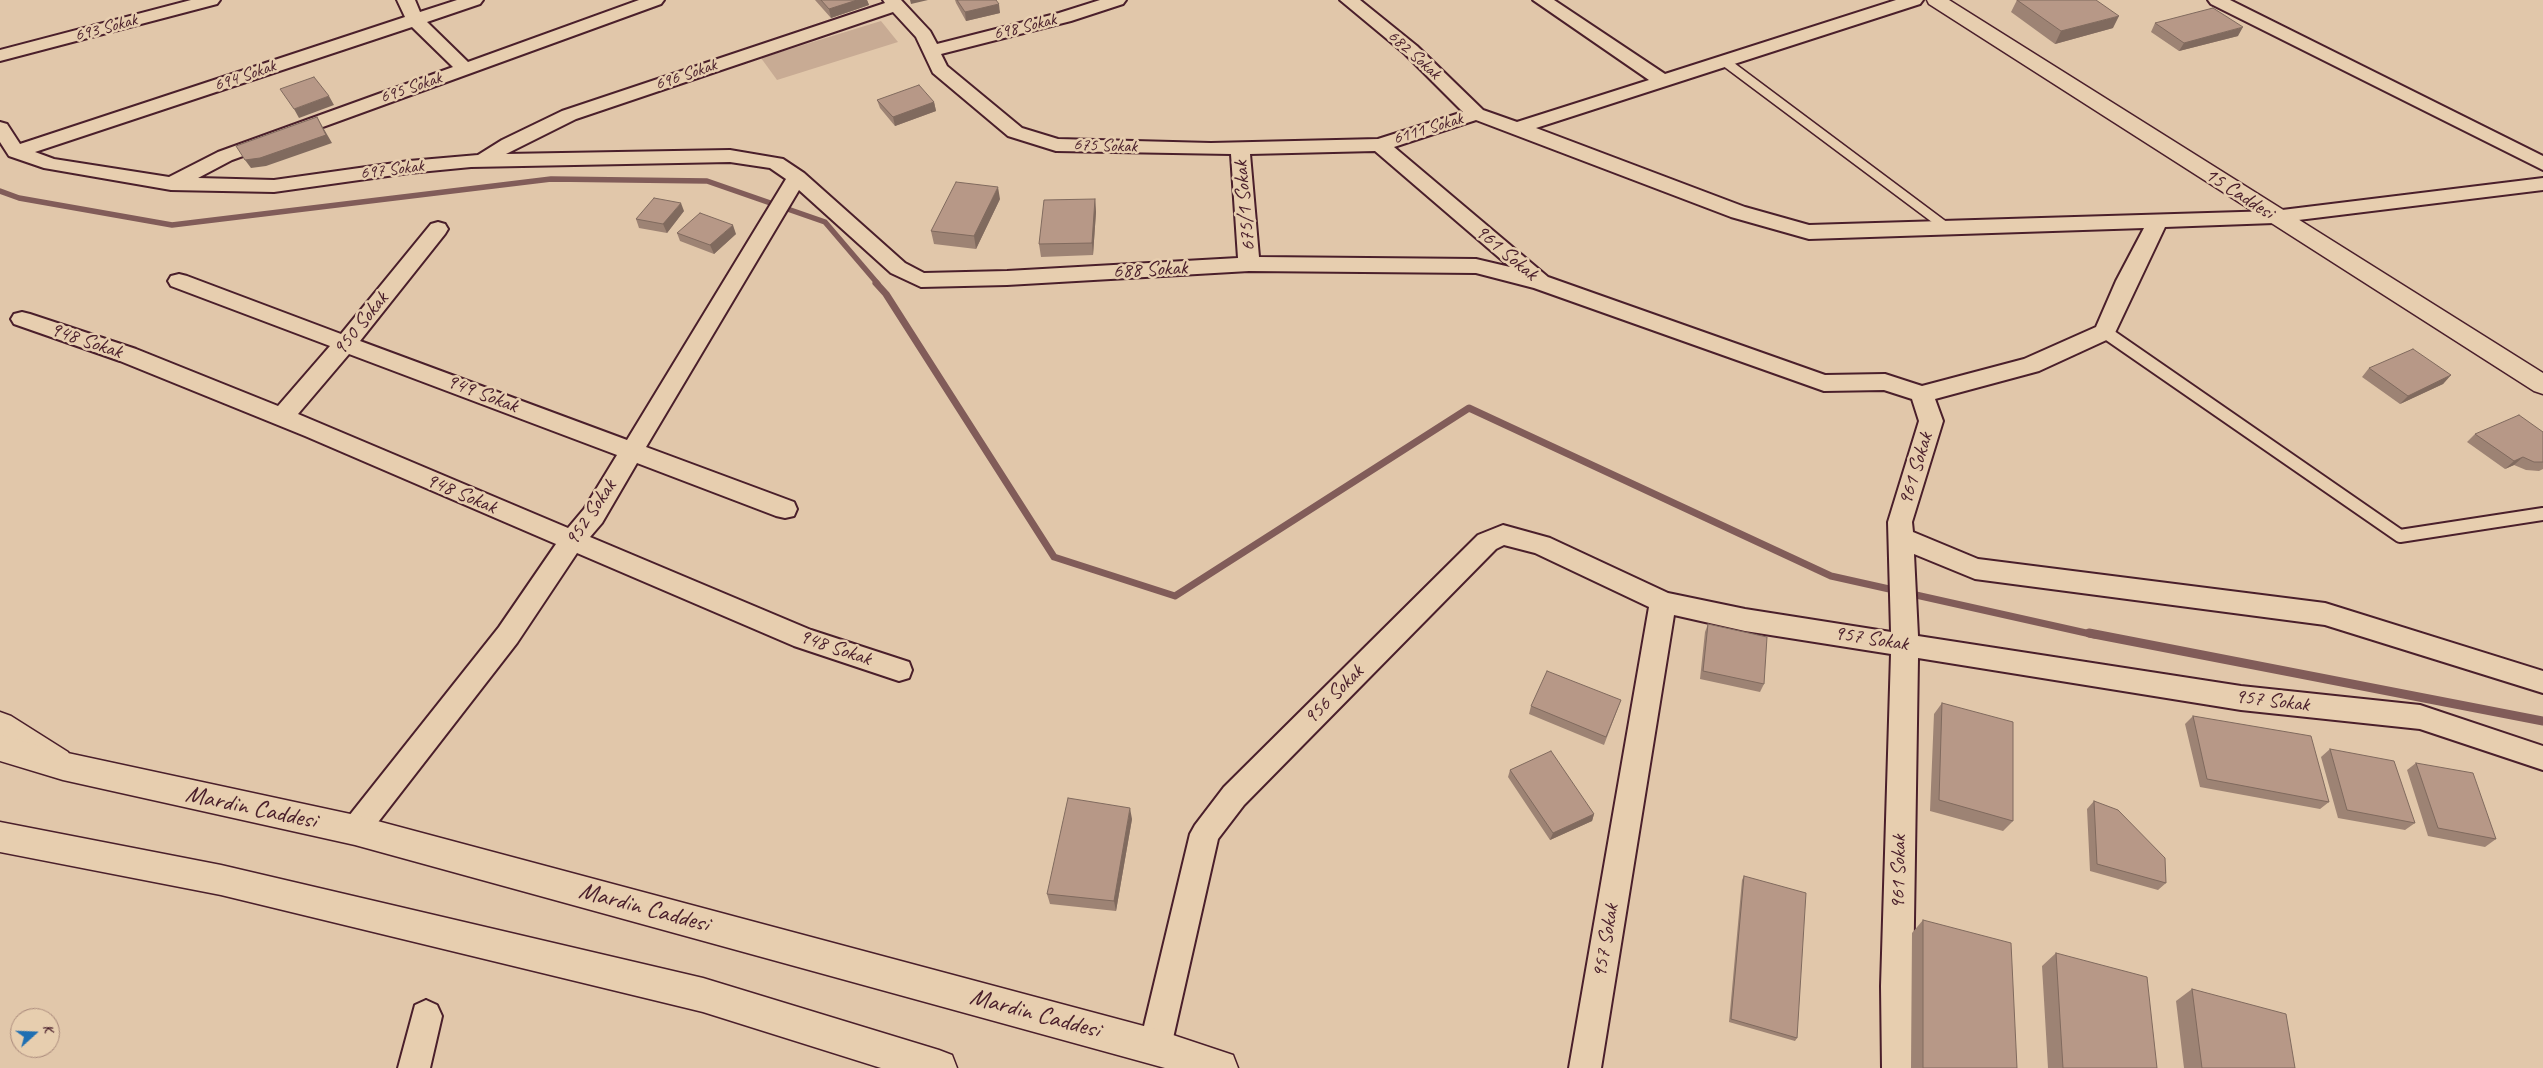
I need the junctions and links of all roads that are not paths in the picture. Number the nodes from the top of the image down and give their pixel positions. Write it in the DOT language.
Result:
graph roads {
  1 [pos="211,0"];
  2 [pos="406,0"];
  3 [pos="474,0"];
  4 [pos="655,0"];
  5 [pos="1118,0"];
  6 [pos="1349,0"];
  7 [pos="1542,0"];
  8 [pos="1914,0"];
  9 [pos="1936,0"];
  10 [pos="2217,0"];
  11 [pos="894,2"];
  12 [pos="415,20"];
  13 [pos="931,50"];
  14 [pos="0,56"];
  15 [pos="1724,61"];
  16 [pos="465,69"];
  17 [pos="1663,81"];
  18 [pos="1476,114"];
  19 [pos="0,128"];
  20 [pos="1517,128"];
  21 [pos="1380,144"];
  22 [pos="1240,148"];
  23 [pos="16,152"];
  24 [pos="482,161"];
  25 [pos="2543,164"];
  26 [pos="797,177"];
  27 [pos="171,184"];
  28 [pos="2543,184"];
  29 [pos="2274,217"];
  30 [pos="2158,221"];
  31 [pos="1946,227"];
  32 [pos="438,229"];
  33 [pos="1249,264"];
  34 [pos="179,281"];
  35 [pos="1540,282"];
  36 [pos="22,319"];
  37 [pos="2105,332"];
  38 [pos="346,343"];
  39 [pos="2543,385"];
  40 [pos="1922,394"];
  41 [pos="282,417"];
  42 [pos="632,450"];
  43 [pos="785,509"];
  44 [pos="2543,514"];
  45 [pos="572,541"];
  46 [pos="1900,544"];
  47 [pos="1663,602"];
  48 [pos="1905,630"];
  49 [pos="898,670"];
  50 [pos="2543,682"];
  51 [pos="0,725"];
  52 [pos="0,748"];
  53 [pos="2543,758"];
  54 [pos="63,766"];
  55 [pos="355,830"];
  56 [pos="0,837"];
  57 [pos="426,1016"];
  58 [pos="1155,1047"];
  59 [pos="414,1068"];
  60 [pos="938,1068"];
  61 [pos="1220,1068"];
  62 [pos="1585,1068"];
  63 [pos="1898,1068"];
  1 -- 14 [label="street, 693 Sokak"];
  2 -- 12 [label="street"];
  3 -- 12 [label="street, 694 Sokak"];
  4 -- 16 [label="street, 695 Sokak"];
  5 -- 13 [label="street, 698 Sokak"];
  6 -- 18 [label="street, 682 Sokak"];
  7 -- 17 [label="street"];
  8 -- 15 [label="street"];
  9 -- 29 [label="main road, 15 Caddesi"];
  10 -- 25 [label="street"];
  11 -- 13 [label="street, 675 Sokak"];
  11 -- 24 [label="street, 696 Sokak"];
  12 -- 16 [label="street"];
  12 -- 23 [label="street, 694 Sokak"];
  13 -- 22 [label="street, 675 Sokak"];
  15 -- 17 [label="street"];
  15 -- 31 [label="lane"];
  16 -- 27 [label="street, 695 Sokak"];
  17 -- 20 [label="street"];
  18 -- 20 [label="street"];
  18 -- 21 [label="street, 6111 Sokak"];
  19 -- 23 [label="street"];
  20 -- 31 [label="street"];
  21 -- 22 [label="street, 675 Sokak"];
  21 -- 35 [label="street, 961 Sokak"];
  22 -- 33 [label="street, 675/1 Sokak"];
  23 -- 27 [label="street, 697 Sokak"];
  24 -- 26 [label="street, 697 Sokak"];
  24 -- 27 [label="street, 697 Sokak"];
  26 -- 33 [label="street, 688 Sokak"];
  26 -- 42 [label="street, 952 Sokak"];
  28 -- 29 [label="street"];
  29 -- 30 [label="street"];
  29 -- 39 [label="main road, 15 Caddesi"];
  30 -- 31 [label="street"];
  30 -- 37 [label="street"];
  32 -- 38 [label="street, 950 Sokak"];
  33 -- 35 [label="street, 688 Sokak"];
  34 -- 38 [label="street, 949 Sokak"];
  35 -- 40 [label="street, 961 Sokak"];
  36 -- 41 [label="street, 948 Sokak"];
  37 -- 40 [label="street"];
  37 -- 44 [label="lane"];
  38 -- 41 [label="street, 950 Sokak"];
  38 -- 42 [label="street, 949 Sokak"];
  40 -- 46 [label="street, 961 Sokak"];
  41 -- 45 [label="street, 948 Sokak"];
  42 -- 43 [label="street, 949 Sokak"];
  42 -- 45 [label="street, 952 Sokak"];
  45 -- 49 [label="street, 948 Sokak"];
  45 -- 55 [label="street, 952 Sokak"];
  46 -- 48 [label="street, 961 Sokak"];
  46 -- 50 [label="street"];
  47 -- 48 [label="street, 957 Sokak"];
  47 -- 58 [label="street, 956 Sokak"];
  47 -- 62 [label="street, 957 Sokak"];
  48 -- 53 [label="street, 957 Sokak"];
  48 -- 63 [label="street, 961 Sokak"];
  51 -- 54 [label="main road, Mardin Caddesi"];
  52 -- 54 [label="main road, Mardin Caddesi"];
  54 -- 55 [label="main road, Mardin Caddesi"];
  55 -- 58 [label="main road, Mardin Caddesi"];
  56 -- 60 [label="main road"];
  57 -- 59 [label="street"];
  58 -- 61 [label="main road, Mardin Caddesi"];
}
